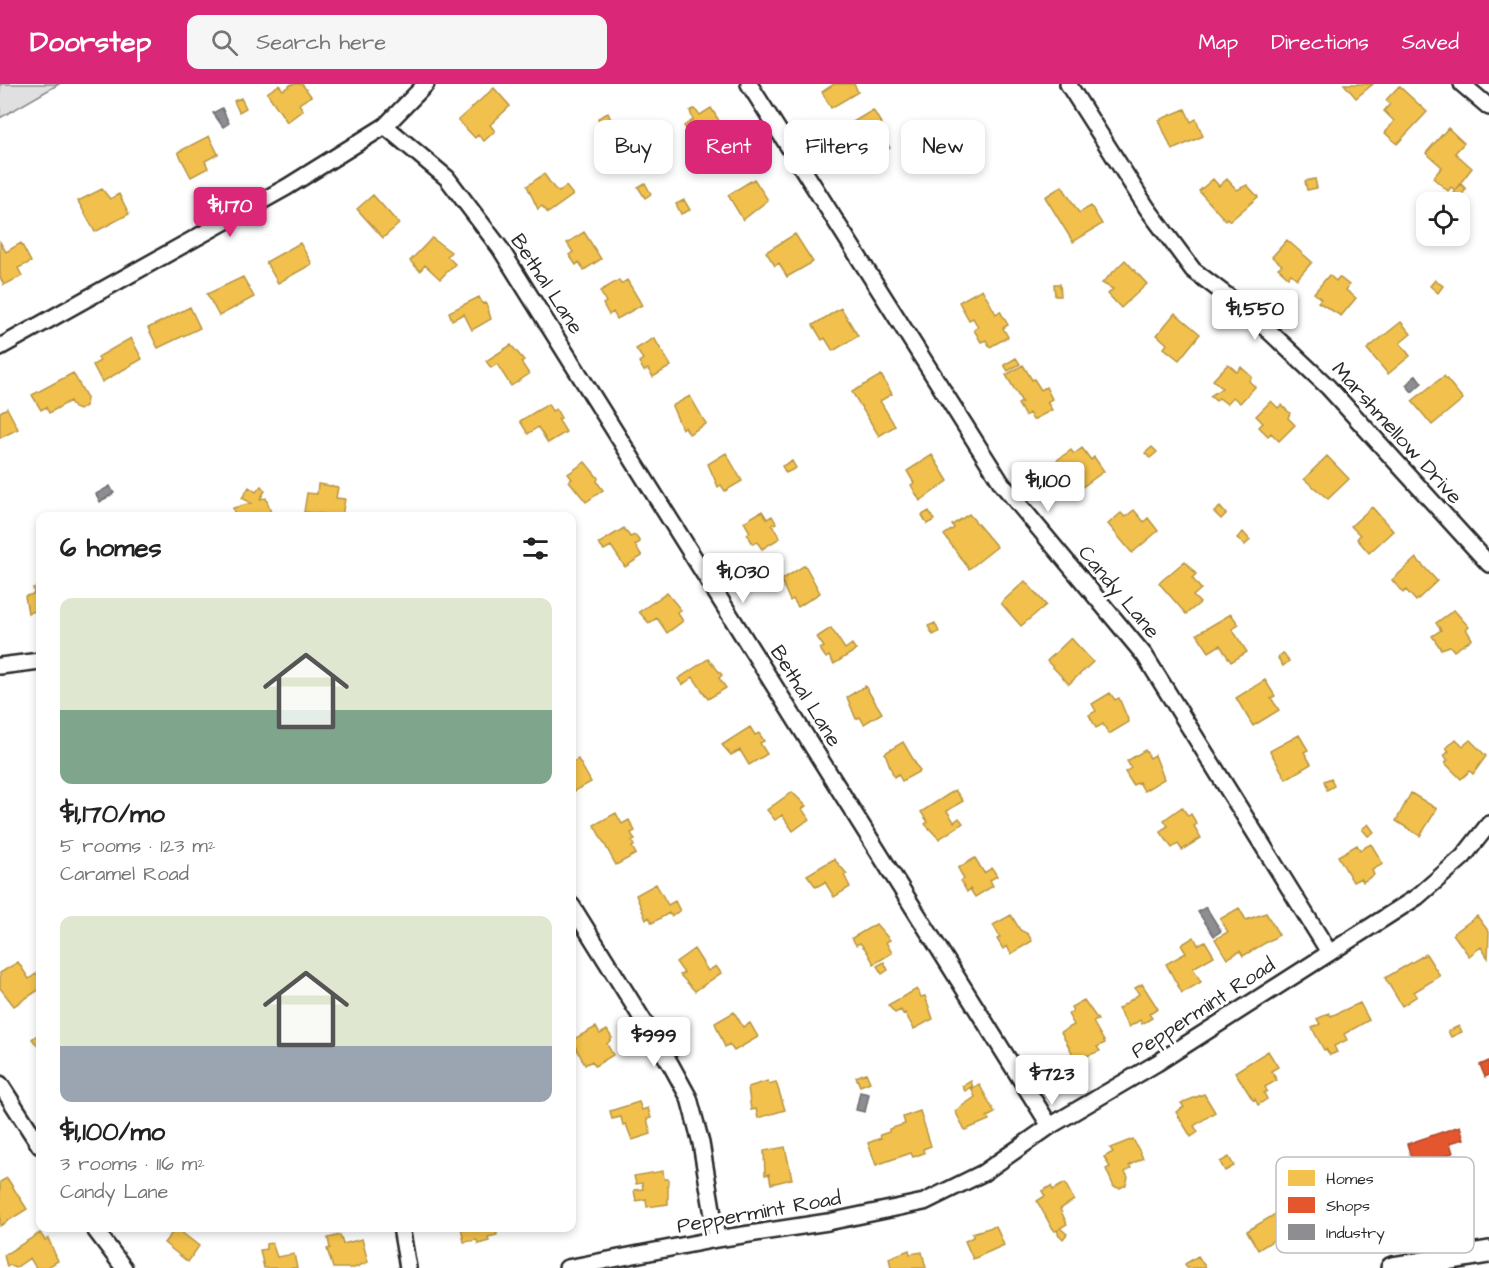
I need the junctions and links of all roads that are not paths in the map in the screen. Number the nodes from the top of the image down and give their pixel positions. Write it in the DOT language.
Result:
graph roads {
  1 [pos="426,84"];
  2 [pos="749,84"];
  3 [pos="1068,84"];
  4 [pos="1462,84"];
  5 [pos="1489,108"];
  6 [pos="385,126"];
  7 [pos="0,348"];
  8 [pos="1489,564"];
  9 [pos="36,662"];
  10 [pos="0,666"];
  11 [pos="1489,824"];
  12 [pos="576,912"];
  13 [pos="1329,952"];
  14 [pos="0,1084"];
  15 [pos="1050,1126"];
  16 [pos="36,1140"];
  17 [pos="97,1232"];
  18 [pos="402,1232"];
  19 [pos="717,1239"];
  20 [pos="1489,1252"];
  21 [pos="124,1268"];
  22 [pos="408,1268"];
  23 [pos="567,1268"];
  24 [pos="1392,1268"];
  1 -- 6 [label="street"];
  2 -- 13 [label="street, Candy Lane"];
  3 -- 8 [label="street, Marshmellow Drive"];
  4 -- 5 [label="street"];
  6 -- 7 [label="street"];
  6 -- 15 [label="street, Bethal Lane"];
  9 -- 10 [label="street"];
  11 -- 13 [label="street, Peppermint Road"];
  12 -- 19 [label="street"];
  13 -- 15 [label="street, Peppermint Road"];
  14 -- 16 [label="street"];
  15 -- 19 [label="street, Peppermint Road"];
  17 -- 21 [label="street"];
  18 -- 22 [label="street"];
  19 -- 23 [label="street, Peppermint Road"];
  20 -- 24 [label="main road"];
}
